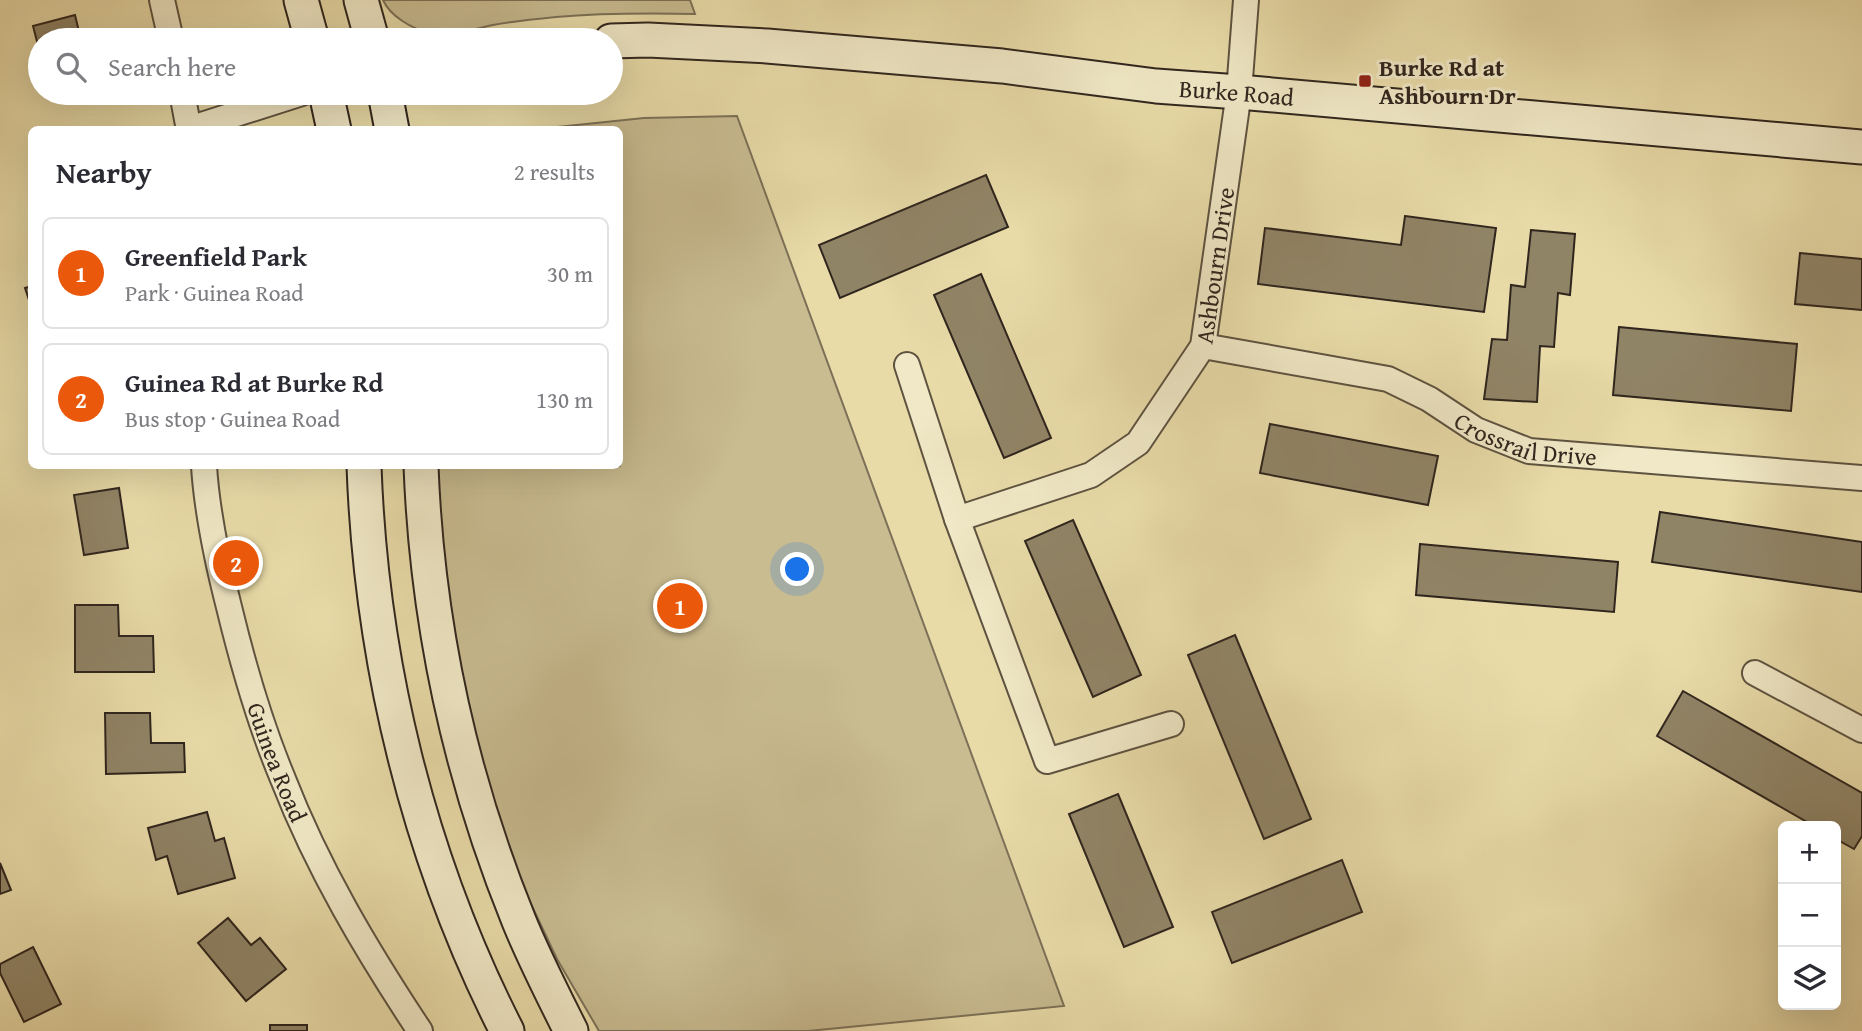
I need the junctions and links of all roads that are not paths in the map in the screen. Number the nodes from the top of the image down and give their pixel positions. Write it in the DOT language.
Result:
graph roads {
  1 [pos="162,0"];
  2 [pos="301,0"];
  3 [pos="361,0"];
  4 [pos="1246,0"];
  5 [pos="168,28"];
  6 [pos="309,28"];
  7 [pos="369,28"];
  8 [pos="623,41"];
  9 [pos="1239,92"];
  10 [pos="184,105"];
  11 [pos="264,105"];
  12 [pos="329,105"];
  13 [pos="387,105"];
  14 [pos="188,126"];
  15 [pos="198,126"];
  16 [pos="333,126"];
  17 [pos="391,126"];
  18 [pos="1862,147"];
  19 [pos="1203,346"];
  20 [pos="907,365"];
  21 [pos="204,469"];
  22 [pos="364,469"];
  23 [pos="421,469"];
  24 [pos="1862,478"];
  25 [pos="957,519"];
  26 [pos="1755,673"];
  27 [pos="1171,724"];
  28 [pos="1862,730"];
  29 [pos="420,1031"];
  30 [pos="507,1031"];
  31 [pos="571,1031"];
  1 -- 5 [label="street"];
  2 -- 6 [label="main road"];
  3 -- 7 [label="main road"];
  4 -- 9 [label="street, Ashbourn Drive"];
  8 -- 9 [label="main road, Burke Road"];
  9 -- 18 [label="main road, Burke Road"];
  9 -- 19 [label="street, Ashbourn Drive"];
  10 -- 14 [label="street"];
  11 -- 15 [label="street"];
  12 -- 16 [label="main road"];
  13 -- 17 [label="main road"];
  19 -- 24 [label="street, Crossrail Drive"];
  19 -- 25 [label="street, Ashbourn Drive"];
  20 -- 25 [label="street"];
  21 -- 29 [label="street, Guinea Road"];
  22 -- 30 [label="main road"];
  23 -- 31 [label="main road"];
  25 -- 27 [label="street"];
  26 -- 28 [label="street"];
}
